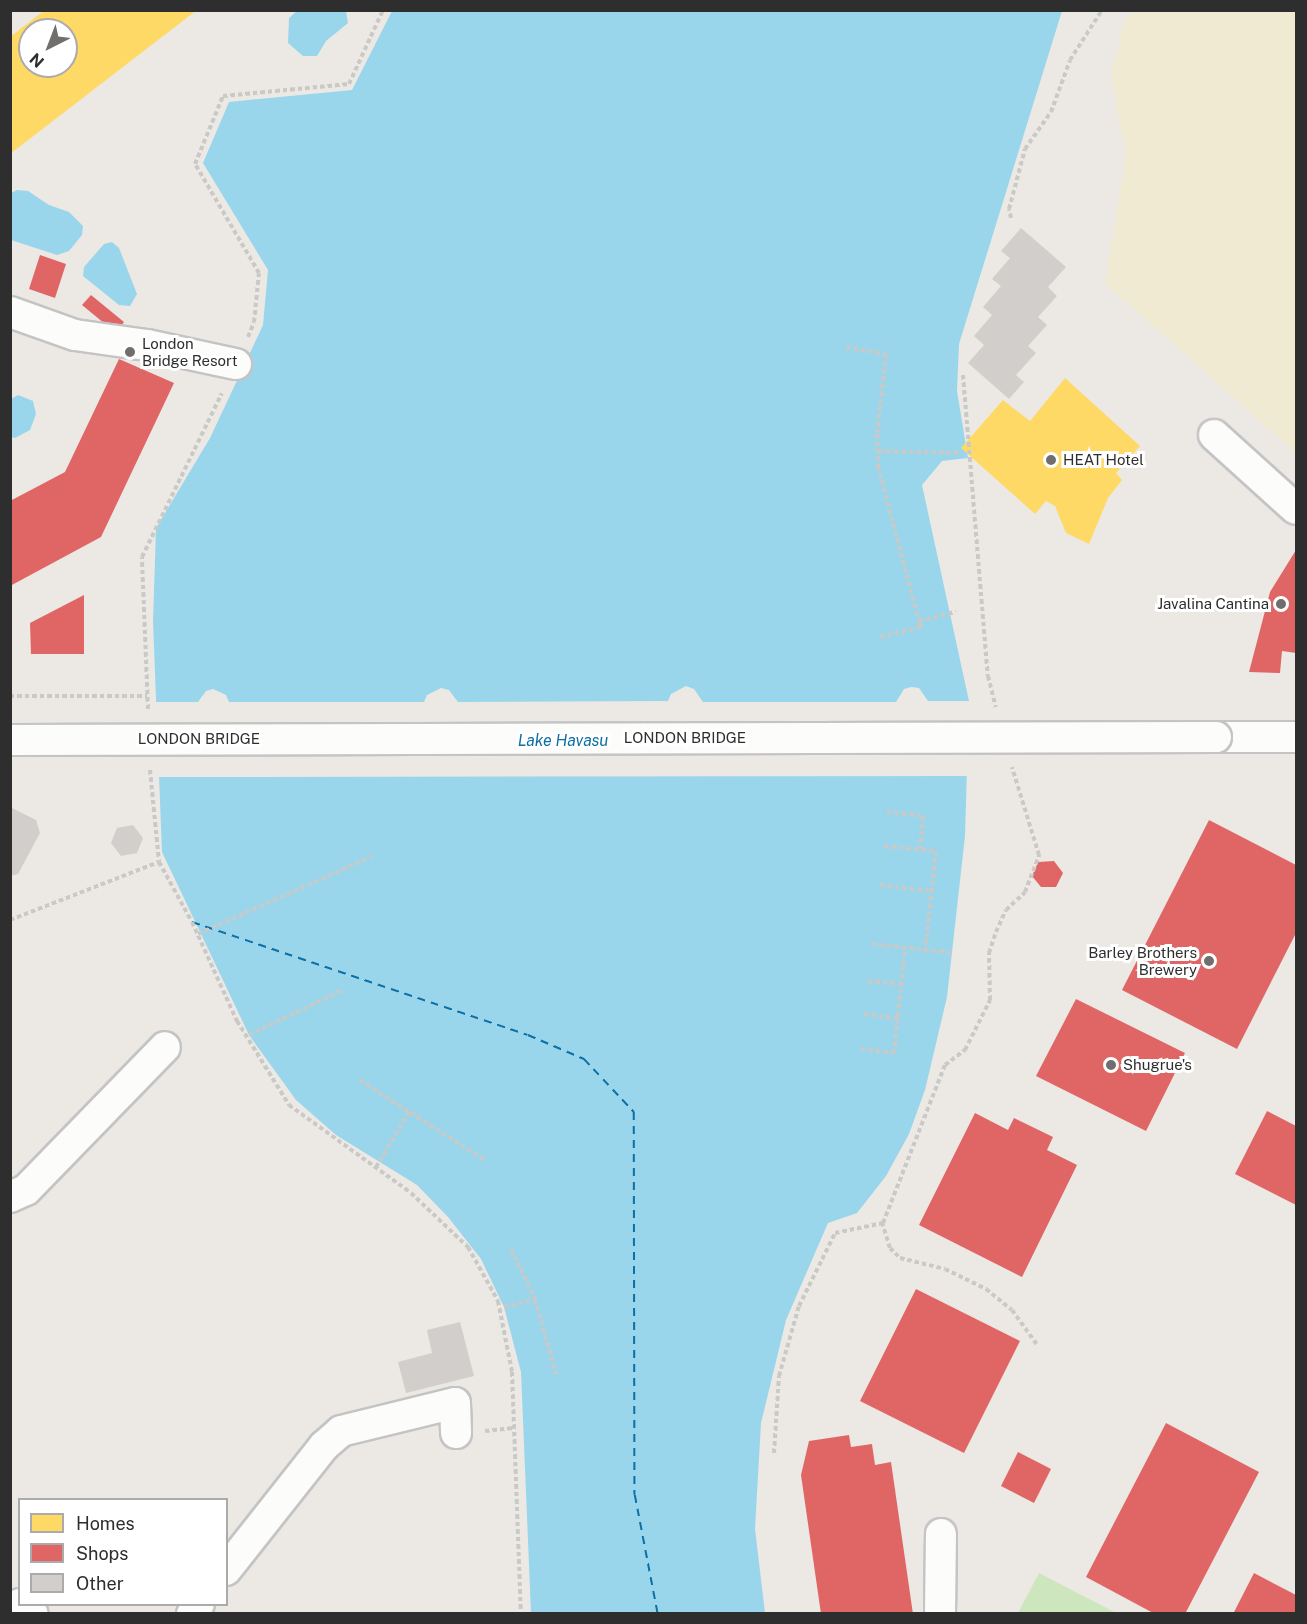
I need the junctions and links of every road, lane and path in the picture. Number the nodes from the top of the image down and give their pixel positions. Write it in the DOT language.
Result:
graph roads {
  1 [pos="383,10"];
  2 [pos="1102,10"];
  3 [pos="1011,218"];
  4 [pos="10,312"];
  5 [pos="846,348"];
  6 [pos="236,364"];
  7 [pos="963,375"];
  8 [pos="1215,435"];
  9 [pos="879,451"];
  10 [pos="961,453"];
  11 [pos="1296,509"];
  12 [pos="956,612"];
  13 [pos="919,621"];
  14 [pos="880,637"];
  15 [pos="10,696"];
  16 [pos="147,696"];
  17 [pos="148,719"];
  18 [pos="999,719"];
  19 [pos="1296,737"];
  20 [pos="10,740"];
  21 [pos="1011,762"];
  22 [pos="150,765"];
  23 [pos="887,812"];
  24 [pos="884,846"];
  25 [pos="920,849"];
  26 [pos="372,856"];
  27 [pos="159,862"];
  28 [pos="880,885"];
  29 [pos="931,891"];
  30 [pos="10,920"];
  31 [pos="198,933"];
  32 [pos="872,944"];
  33 [pos="905,948"];
  34 [pos="925,950"];
  35 [pos="953,953"];
  36 [pos="868,981"];
  37 [pos="902,984"];
  38 [pos="343,990"];
  39 [pos="864,1014"];
  40 [pos="898,1018"];
  41 [pos="249,1035"];
  42 [pos="165,1047"];
  43 [pos="861,1049"];
  44 [pos="360,1080"];
  45 [pos="409,1112"];
  46 [pos="484,1160"];
  47 [pos="376,1167"];
  48 [pos="10,1197"];
  49 [pos="882,1222"];
  50 [pos="511,1249"];
  51 [pos="535,1299"];
  52 [pos="504,1307"];
  53 [pos="1038,1346"];
  54 [pos="556,1374"];
  55 [pos="456,1433"];
  56 [pos="774,1453"];
  57 [pos="941,1534"];
  58 [pos="228,1568"];
  59 [pos="521,1614"];
  60 [pos="940,1614"];
  1 -- 6 [label="path"];
  2 -- 3 [label="path"];
  4 -- 6 [label="street"];
  5 -- 9 [label="path"];
  6 -- 16 [label="path"];
  7 -- 18 [label="path"];
  8 -- 11 [label="street"];
  9 -- 10 [label="path"];
  9 -- 13 [label="path"];
  12 -- 13 [label="path"];
  13 -- 14 [label="path"];
  15 -- 16 [label="path"];
  16 -- 17 [label="path"];
  19 -- 20 [label="street, LONDON BRIDGE, bridge"];
  21 -- 49 [label="path"];
  22 -- 27 [label="path"];
  23 -- 25 [label="path"];
  24 -- 25 [label="path"];
  25 -- 29 [label="path"];
  26 -- 31 [label="path"];
  27 -- 30 [label="path"];
  27 -- 31 [label="path"];
  28 -- 29 [label="path"];
  29 -- 34 [label="path"];
  31 -- 47 [label="path"];
  32 -- 33 [label="path"];
  33 -- 34 [label="path"];
  33 -- 37 [label="path"];
  34 -- 35 [label="path"];
  36 -- 37 [label="path"];
  37 -- 40 [label="path"];
  38 -- 41 [label="path"];
  39 -- 40 [label="path"];
  40 -- 43 [label="path"];
  42 -- 48 [label="street"];
  44 -- 45 [label="path"];
  45 -- 46 [label="path"];
  45 -- 47 [label="path"];
  47 -- 59 [label="path"];
  49 -- 53 [label="path"];
  49 -- 56 [label="path"];
  50 -- 51 [label="path"];
  51 -- 52 [label="path"];
  51 -- 54 [label="path"];
  55 -- 58 [label="street"];
  57 -- 60 [label="street"];
}
